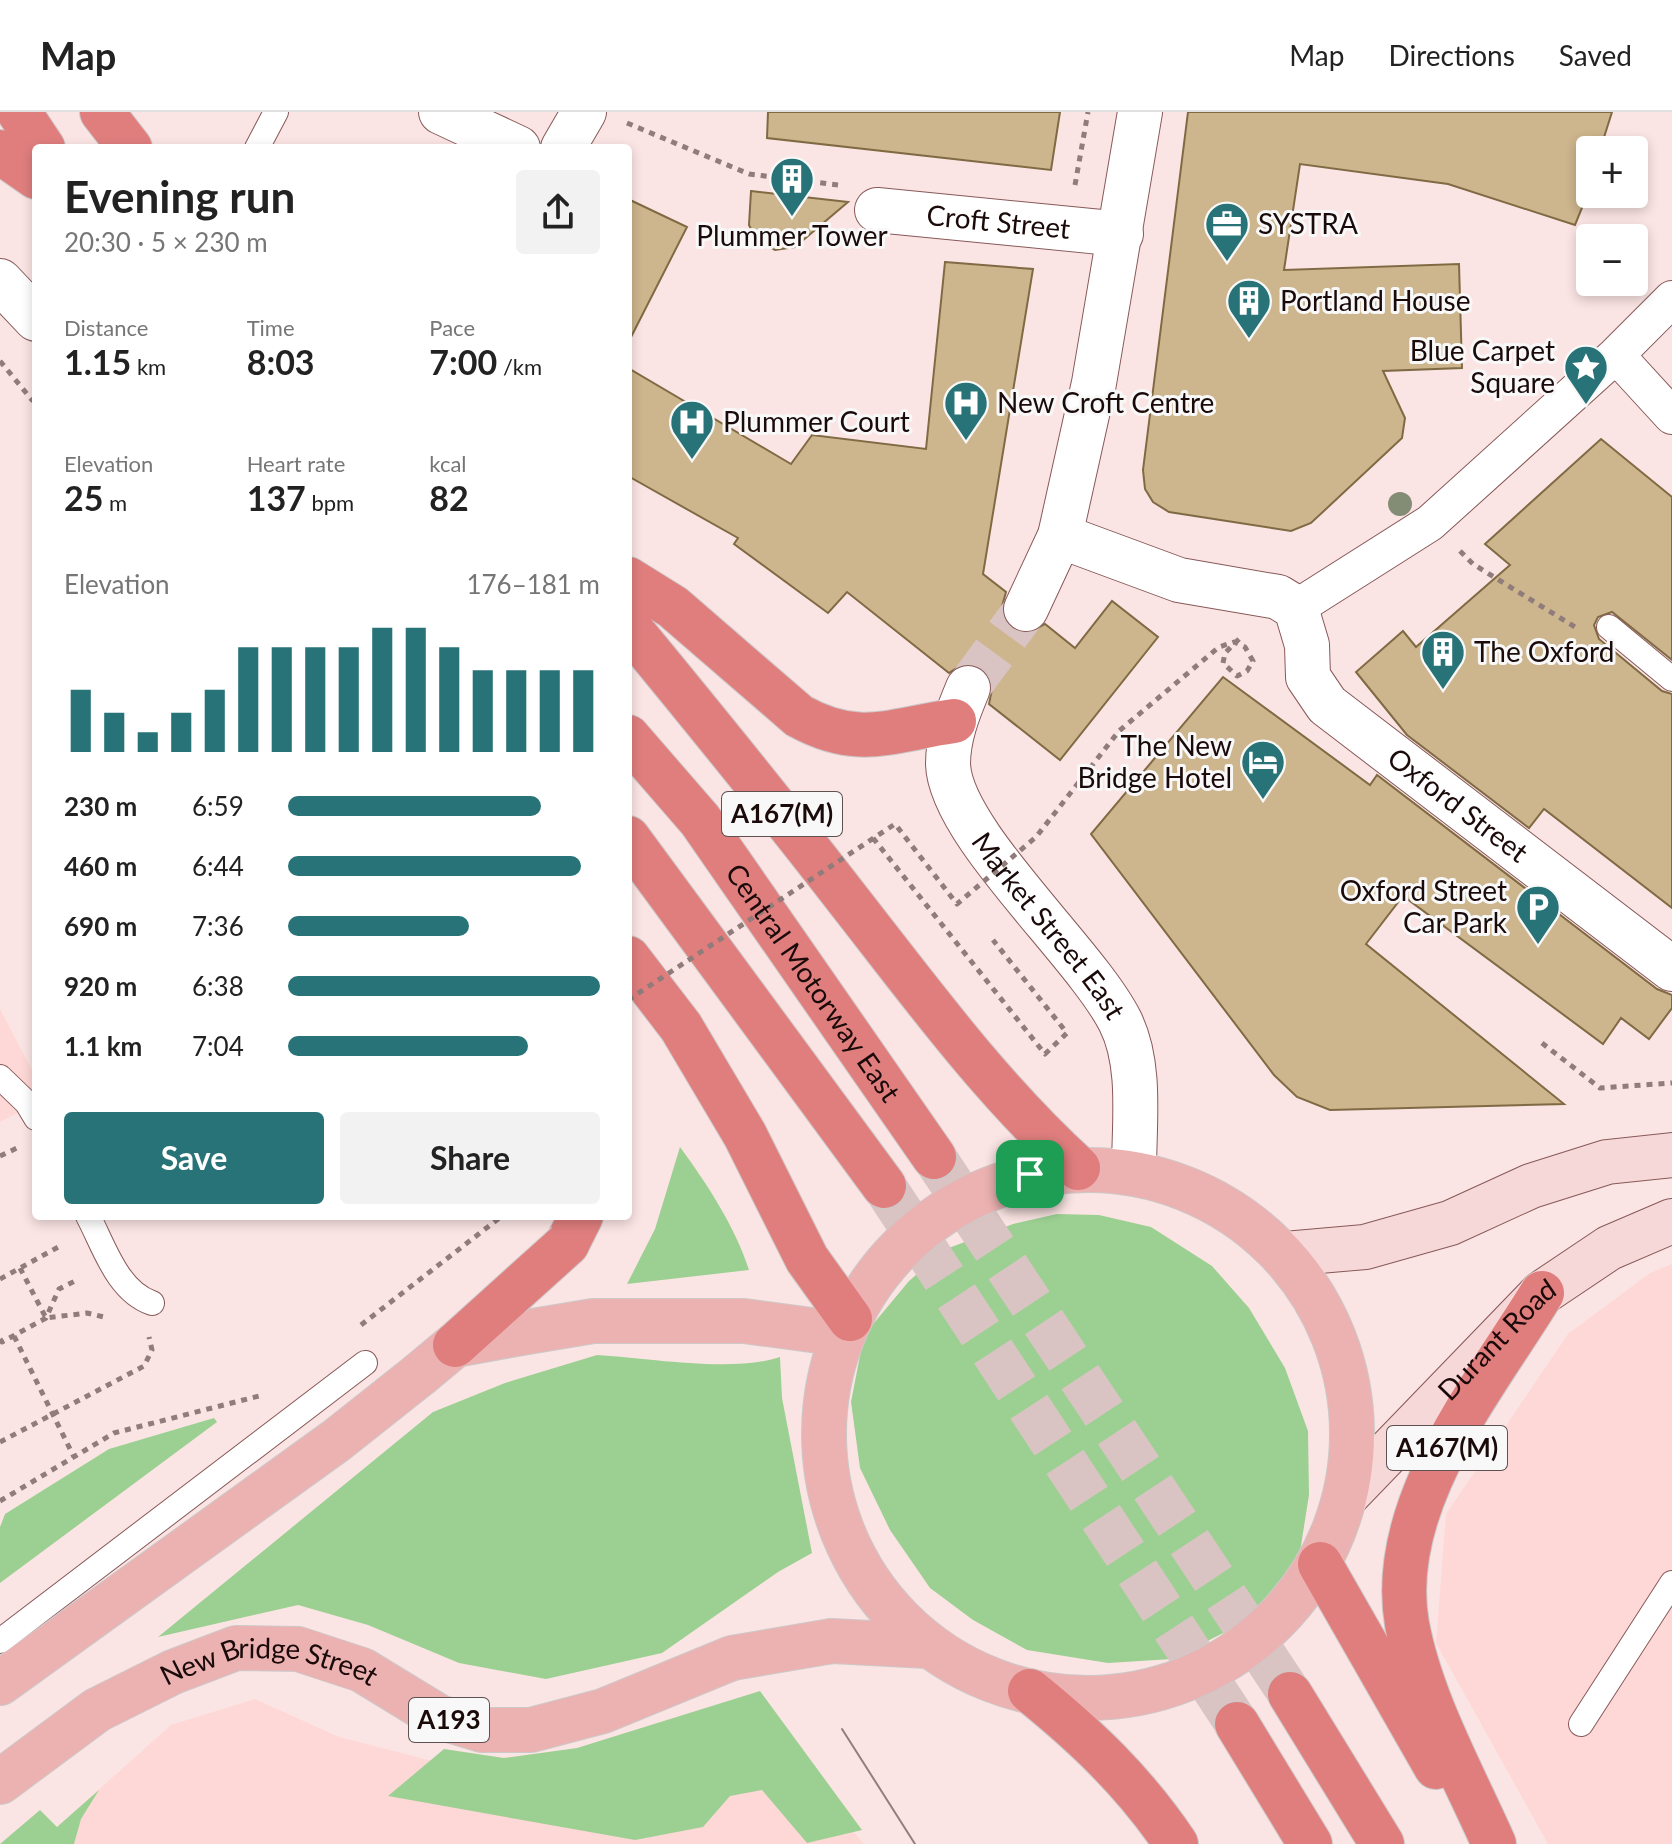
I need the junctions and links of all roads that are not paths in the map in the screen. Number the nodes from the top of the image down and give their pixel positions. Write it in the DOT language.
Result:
graph roads {
  1 [pos="19,112"];
  2 [pos="276,112"];
  3 [pos="441,112"];
  4 [pos="1140,112"];
  5 [pos="599,115"];
  6 [pos="40,144"];
  7 [pos="259,144"];
  8 [pos="509,144"];
  9 [pos="567,144"];
  10 [pos="0,152"];
  11 [pos="32,174"];
  12 [pos="877,210"];
  13 [pos="1121,234"];
  14 [pos="0,281"];
  15 [pos="1672,299"];
  16 [pos="32,315"];
  17 [pos="1616,355"];
  18 [pos="1672,416"];
  19 [pos="1060,536"];
  20 [pos="632,581"];
  21 [pos="1296,608"];
  22 [pos="1026,609"];
  23 [pos="1609,627"];
  24 [pos="632,631"];
  25 [pos="1672,679"];
  26 [pos="961,704"];
  27 [pos="632,742"];
  28 [pos="632,843"];
  29 [pos="632,963"];
  30 [pos="1672,969"];
  31 [pos="0,1077"];
  32 [pos="32,1111"];
  33 [pos="1672,1155"];
  34 [pos="934,1157"];
  35 [pos="1078,1168"];
  36 [pos="1134,1171"];
  37 [pos="884,1186"];
  38 [pos="1672,1221"];
  39 [pos="91,1222"];
  40 [pos="574,1230"];
  41 [pos="1285,1254"];
  42 [pos="1542,1293"];
  43 [pos="152,1303"];
  44 [pos="846,1326"];
  45 [pos="455,1345"];
  46 [pos="365,1363"];
  47 [pos="1347,1495"];
  48 [pos="1320,1564"];
  49 [pos="1672,1583"];
  50 [pos="0,1641"];
  51 [pos="927,1646"];
  52 [pos="0,1683"];
  53 [pos="1030,1691"];
  54 [pos="1290,1694"];
  55 [pos="1237,1724"];
  56 [pos="1581,1724"];
  57 [pos="0,1782"];
  58 [pos="1176,1844"];
  59 [pos="1310,1844"];
  60 [pos="1382,1844"];
  61 [pos="1494,1844"];
  1 -- 6 [label="highway"];
  2 -- 7 [label="lane"];
  3 -- 8 [label="street"];
  4 -- 13 [label="street"];
  5 -- 9 [label="street"];
  10 -- 11 [label="highway"];
  12 -- 13 [label="street, Croft Street"];
  13 -- 19 [label="street"];
  14 -- 16 [label="street"];
  15 -- 17 [label="street"];
  17 -- 18 [label="street"];
  17 -- 21 [label="street"];
  19 -- 21 [label="street"];
  19 -- 22 [label="street"];
  20 -- 26 [label="highway"];
  21 -- 30 [label="street, Oxford Street"];
  23 -- 25 [label="lane"];
  24 -- 35 [label="highway, A167(M)"];
  26 -- 36 [label="street, Market Street East"];
  27 -- 34 [label="highway, Central Motorway East / A167(M)"];
  28 -- 37 [label="highway"];
  29 -- 44 [label="highway"];
  31 -- 32 [label="lane"];
  33 -- 41 [label="main road"];
  35 -- 36 [label="main road"];
  35 -- 44 [label="main road"];
  36 -- 41 [label="main road"];
  38 -- 42 [label="main road, Durant Road"];
  39 -- 43 [label="lane"];
  40 -- 45 [label="highway, bridge"];
  41 -- 47 [label="main road"];
  42 -- 47 [label="main road, Durant Road"];
  42 -- 61 [label="highway, A167(M)"];
  44 -- 45 [label="main road, bridge"];
  44 -- 51 [label="main road"];
  45 -- 52 [label="main road, bridge"];
  46 -- 50 [label="lane"];
  47 -- 48 [label="main road"];
  48 -- 53 [label="main road"];
  48 -- 61 [label="highway, A167(M)"];
  49 -- 56 [label="lane"];
  51 -- 53 [label="main road"];
  51 -- 57 [label="main road, New Bridge Street / A193, bridge"];
  53 -- 58 [label="highway"];
  54 -- 60 [label="highway"];
  55 -- 59 [label="highway"];
}
